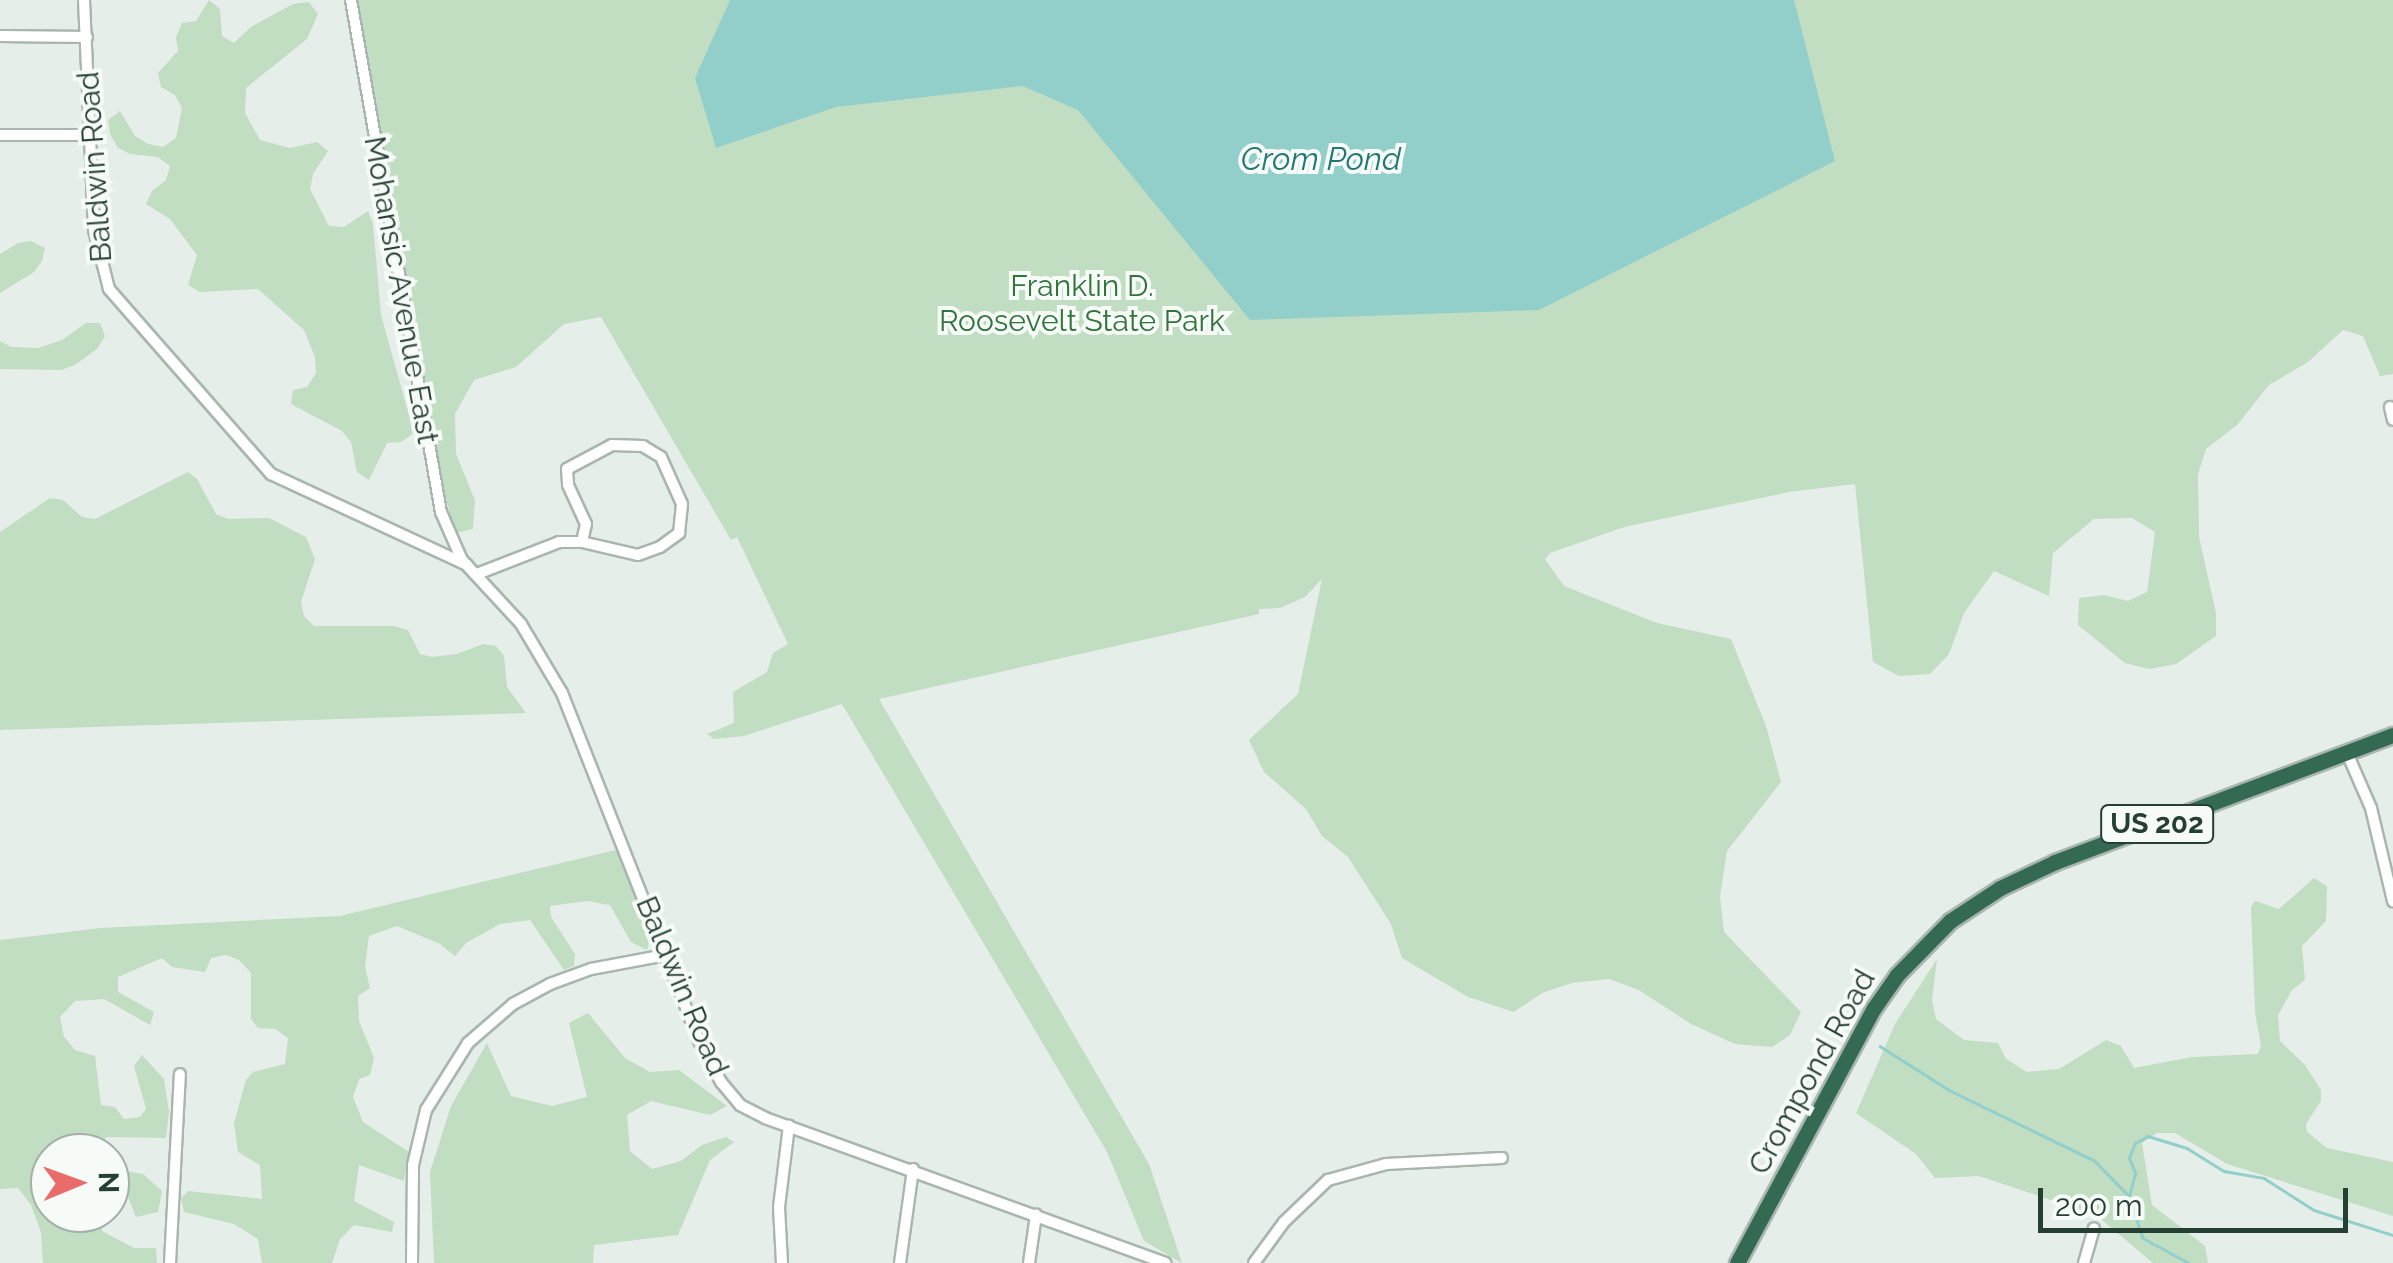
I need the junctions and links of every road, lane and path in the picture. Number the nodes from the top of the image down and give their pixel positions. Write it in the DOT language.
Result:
graph roads {
  1 [pos="84,0"];
  2 [pos="351,0"];
  3 [pos="0,36"];
  4 [pos="87,36"];
  5 [pos="88,134"];
  6 [pos="0,135"];
  7 [pos="2390,407"];
  8 [pos="2393,420"];
  9 [pos="582,542"];
  10 [pos="472,570"];
  11 [pos="2393,735"];
  12 [pos="2347,754"];
  13 [pos="2387,842"];
  14 [pos="2393,901"];
  15 [pos="666,954"];
  16 [pos="180,1074"];
  17 [pos="789,1126"];
  18 [pos="1502,1158"];
  19 [pos="913,1169"];
  20 [pos="1036,1214"];
  21 [pos="2094,1228"];
  22 [pos="170,1263"];
  23 [pos="412,1263"];
  24 [pos="782,1263"];
  25 [pos="900,1263"];
  26 [pos="1029,1263"];
  27 [pos="1166,1263"];
  28 [pos="1254,1263"];
  29 [pos="1737,1263"];
  30 [pos="2084,1263"];
  1 -- 4 [label="street, Baldwin Road"];
  2 -- 10 [label="street, Mohansic Avenue East"];
  3 -- 4 [label="street"];
  4 -- 5 [label="street, Baldwin Road"];
  5 -- 6 [label="street"];
  5 -- 10 [label="street, Baldwin Road"];
  7 -- 8 [label="street"];
  9 -- 9 [label="street"];
  9 -- 10 [label="street"];
  10 -- 15 [label="street, Baldwin Road"];
  11 -- 12 [label="highway, Crompond Road / US 202"];
  12 -- 13 [label="street"];
  12 -- 29 [label="highway, Crompond Road / US 202"];
  13 -- 14 [label="street"];
  15 -- 17 [label="street, Baldwin Road"];
  15 -- 23 [label="street"];
  16 -- 22 [label="street"];
  17 -- 19 [label="street, Baldwin Road"];
  17 -- 24 [label="street"];
  18 -- 28 [label="street"];
  19 -- 20 [label="street, Baldwin Road"];
  19 -- 25 [label="street"];
  20 -- 26 [label="street"];
  20 -- 27 [label="street, Baldwin Road"];
  21 -- 30 [label="street"];
}
